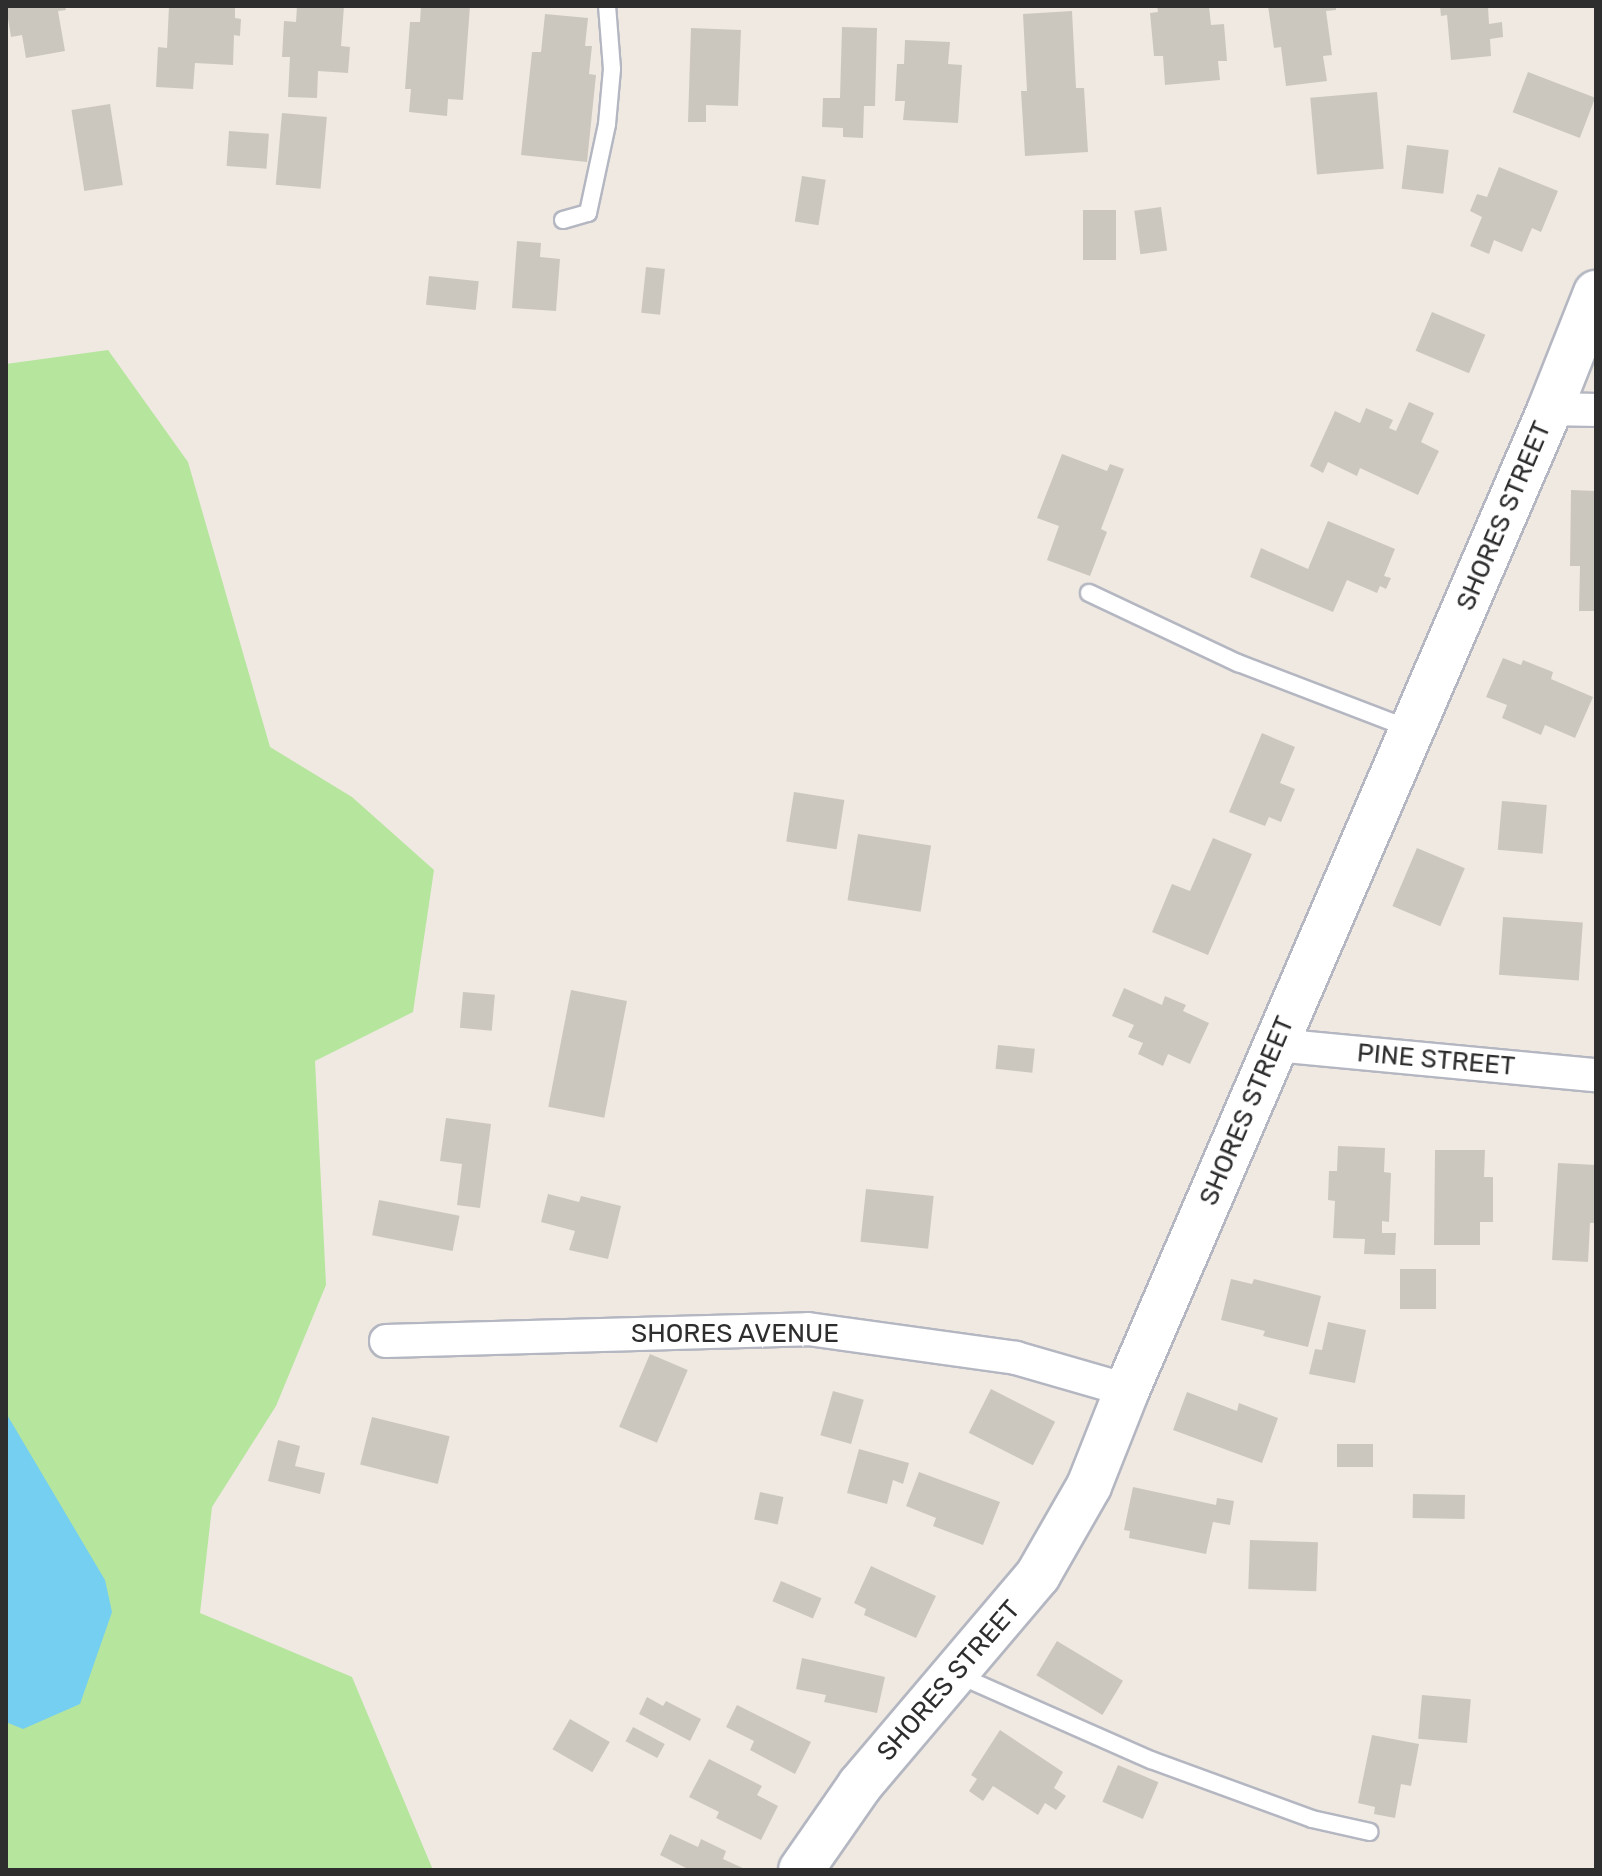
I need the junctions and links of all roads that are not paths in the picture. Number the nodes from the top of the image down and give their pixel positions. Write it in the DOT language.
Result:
graph roads {
  1 [pos="607,6"];
  2 [pos="563,220"];
  3 [pos="1596,293"];
  4 [pos="1550,409"];
  5 [pos="1596,410"];
  6 [pos="1089,593"];
  7 [pos="1412,729"];
  8 [pos="1276,1045"];
  9 [pos="1596,1075"];
  10 [pos="386,1341"];
  11 [pos="1127,1390"];
  12 [pos="957,1674"];
  13 [pos="1370,1832"];
  14 [pos="801,1870"];
  1 -- 2 [label="lane"];
  3 -- 4 [label="street, SHORES STREET"];
  4 -- 5 [label="street"];
  4 -- 7 [label="street, SHORES STREET"];
  6 -- 7 [label="lane"];
  7 -- 8 [label="street, SHORES STREET"];
  8 -- 9 [label="street, PINE STREET"];
  8 -- 11 [label="street, SHORES STREET"];
  10 -- 11 [label="street, SHORES AVENUE"];
  11 -- 12 [label="street, SHORES STREET"];
  12 -- 13 [label="lane"];
  12 -- 14 [label="street, SHORES STREET"];
}
